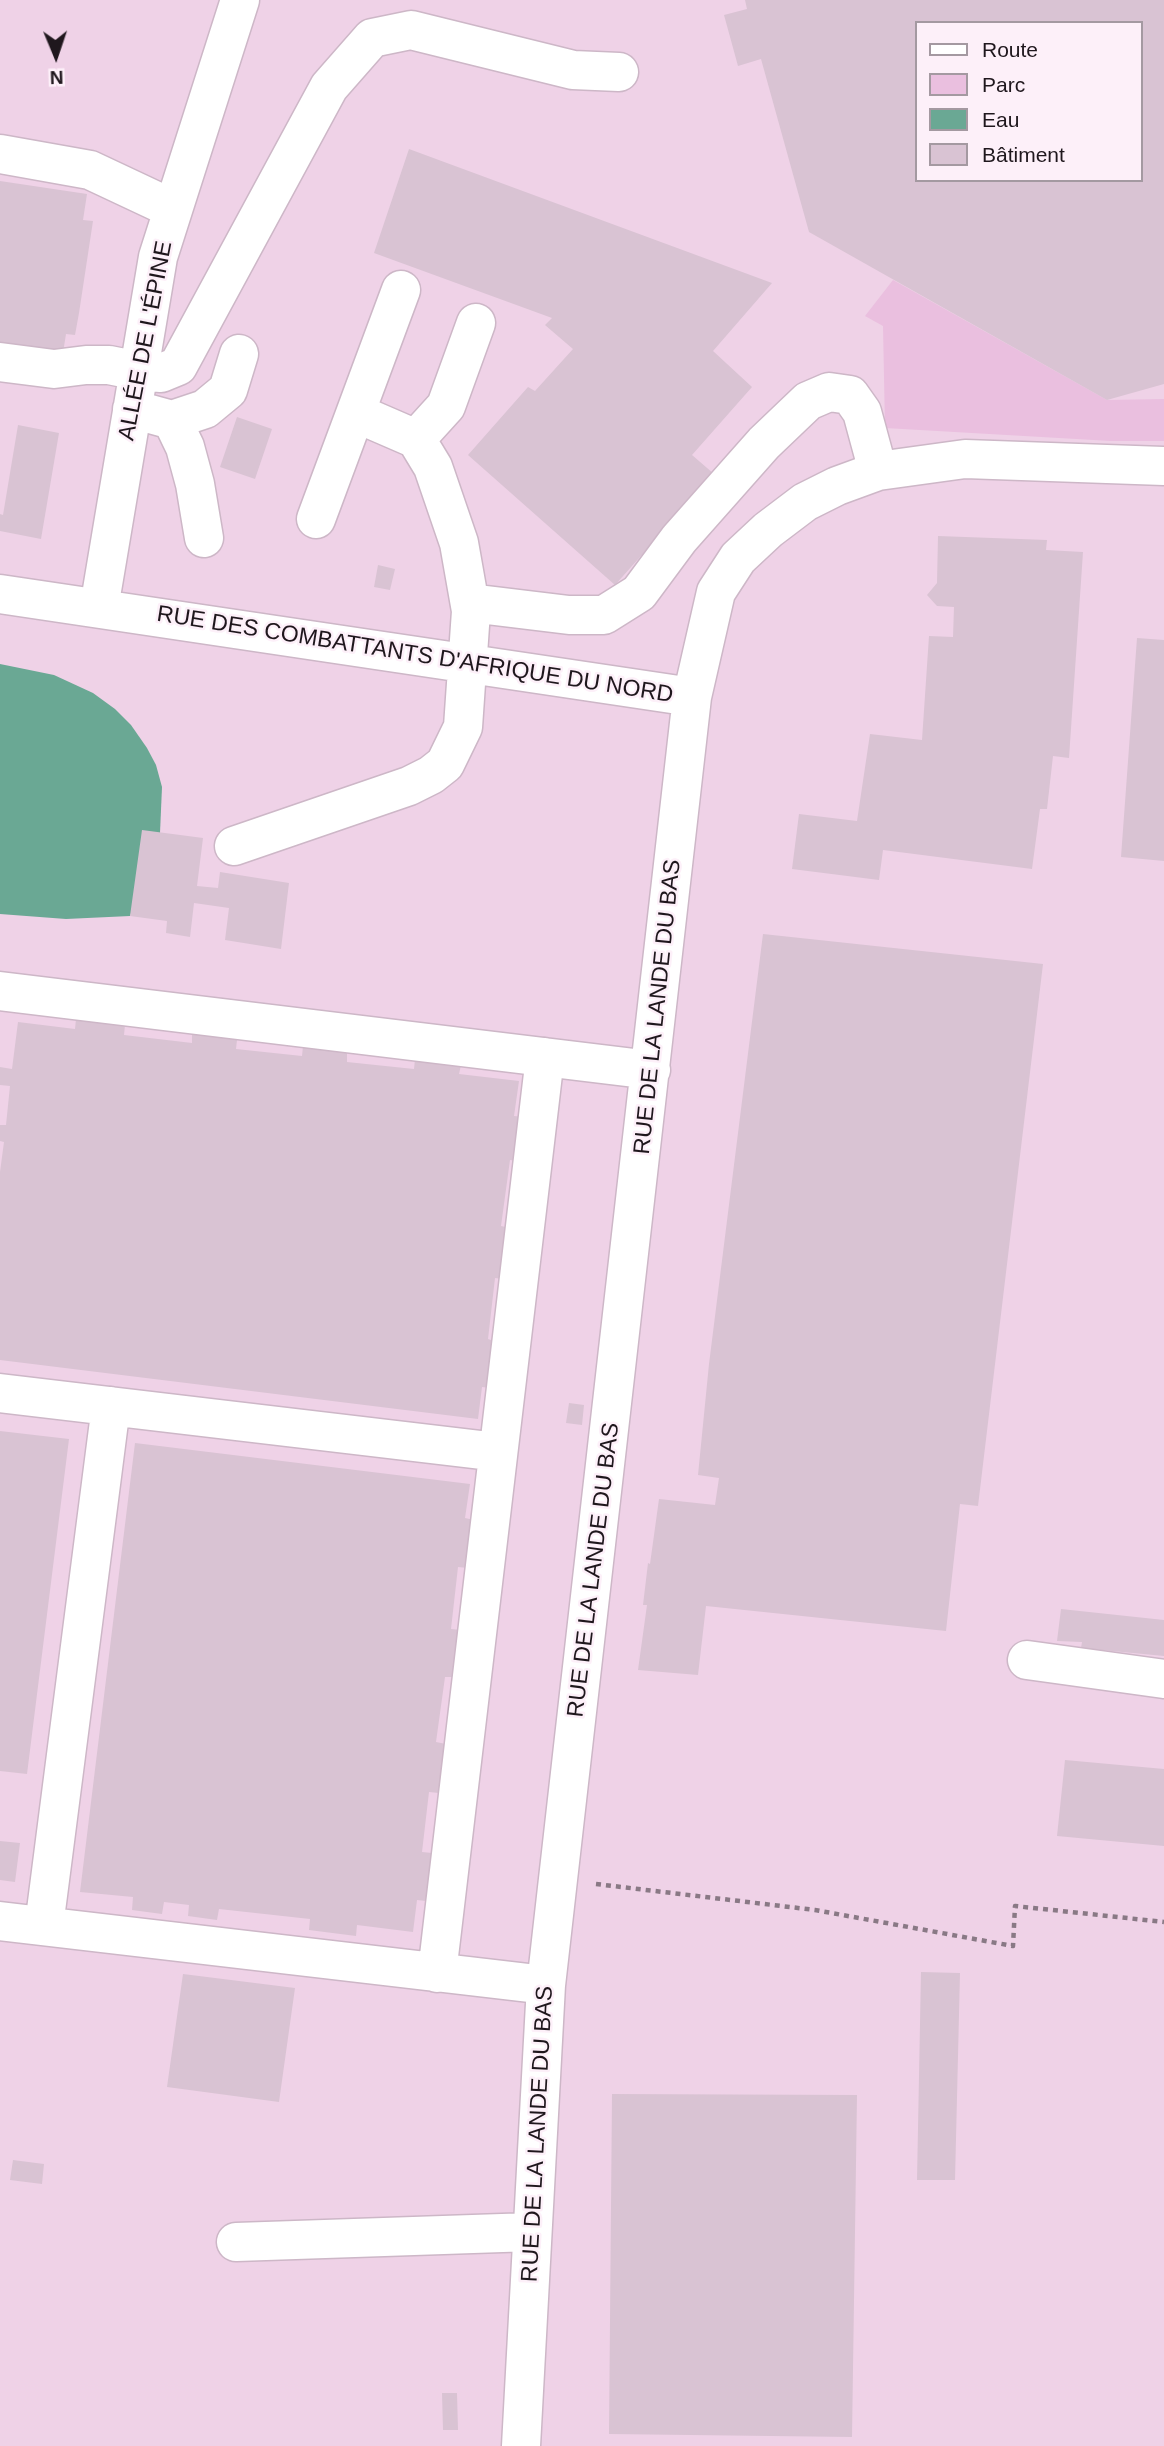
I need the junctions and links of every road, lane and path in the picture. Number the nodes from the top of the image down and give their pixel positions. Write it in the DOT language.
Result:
graph roads {
  1 [pos="240,0"];
  2 [pos="619,72"];
  3 [pos="0,154"];
  4 [pos="173,209"];
  5 [pos="401,290"];
  6 [pos="476,323"];
  7 [pos="239,354"];
  8 [pos="0,362"];
  9 [pos="139,372"];
  10 [pos="132,408"];
  11 [pos="356,413"];
  12 [pos="172,420"];
  13 [pos="416,439"];
  14 [pos="1164,466"];
  15 [pos="878,471"];
  16 [pos="316,520"];
  17 [pos="204,538"];
  18 [pos="0,594"];
  19 [pos="470,603"];
  20 [pos="99,608"];
  21 [pos="469,663"];
  22 [pos="692,697"];
  23 [pos="233,846"];
  24 [pos="0,991"];
  25 [pos="545,1057"];
  26 [pos="651,1070"];
  27 [pos="0,1393"];
  28 [pos="111,1406"];
  29 [pos="498,1452"];
  30 [pos="1027,1660"];
  31 [pos="1164,1679"];
  32 [pos="558,1880"];
  33 [pos="0,1921"];
  34 [pos="1164,1922"];
  35 [pos="44,1926"];
  36 [pos="437,1973"];
  37 [pos="546,1985"];
  38 [pos="533,2232"];
  39 [pos="236,2242"];
  40 [pos="521,2446"];
  1 -- 4 [label="street, ALLÉE DE L'ÉPINE"];
  2 -- 9 [label="street"];
  3 -- 4 [label="street"];
  4 -- 9 [label="street, ALLÉE DE L'ÉPINE"];
  5 -- 11 [label="street"];
  6 -- 13 [label="street"];
  7 -- 12 [label="street"];
  8 -- 9 [label="street"];
  9 -- 10 [label="street, ALLÉE DE L'ÉPINE"];
  10 -- 12 [label="street"];
  10 -- 20 [label="street, ALLÉE DE L'ÉPINE"];
  11 -- 13 [label="street"];
  11 -- 16 [label="street"];
  12 -- 17 [label="street"];
  13 -- 19 [label="street"];
  14 -- 15 [label="street, RUE DES COMBATTANTS D'AFRIQUE DU NORD"];
  15 -- 19 [label="street"];
  15 -- 22 [label="street, RUE DES COMBATTANTS D'AFRIQUE DU NORD"];
  18 -- 20 [label="street, RUE DES COMBATTANTS D'AFRIQUE DU NORD"];
  19 -- 21 [label="street"];
  20 -- 21 [label="street, RUE DES COMBATTANTS D'AFRIQUE DU NORD"];
  21 -- 22 [label="street, RUE DES COMBATTANTS D'AFRIQUE DU NORD"];
  21 -- 23 [label="street"];
  22 -- 26 [label="street, RUE DE LA LANDE DU BAS"];
  24 -- 25 [label="street"];
  25 -- 26 [label="street"];
  25 -- 29 [label="street"];
  26 -- 32 [label="street, RUE DE LA LANDE DU BAS"];
  27 -- 28 [label="street"];
  28 -- 29 [label="street"];
  28 -- 35 [label="street"];
  29 -- 36 [label="street"];
  30 -- 31 [label="street"];
  32 -- 34 [label="path"];
  32 -- 37 [label="street, RUE DE LA LANDE DU BAS"];
  33 -- 35 [label="street"];
  35 -- 36 [label="street"];
  36 -- 37 [label="street"];
  37 -- 38 [label="street, RUE DE LA LANDE DU BAS"];
  38 -- 39 [label="street"];
  38 -- 40 [label="street, RUE DE LA LANDE DU BAS"];
}
